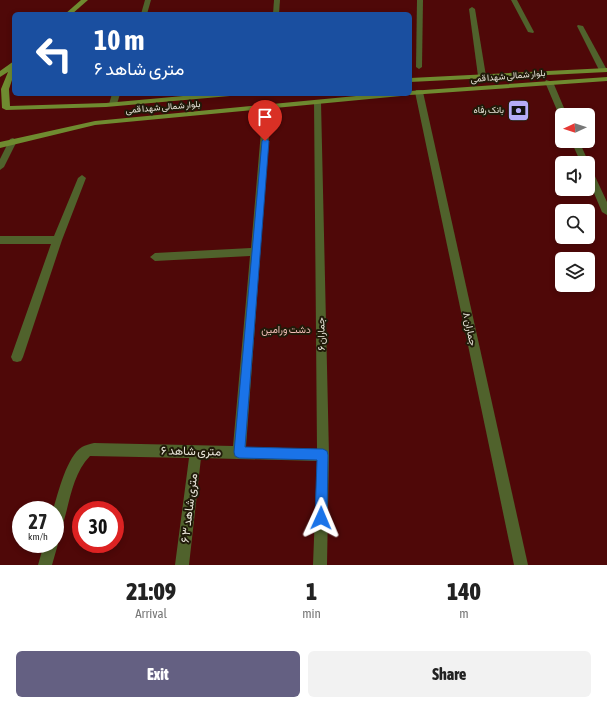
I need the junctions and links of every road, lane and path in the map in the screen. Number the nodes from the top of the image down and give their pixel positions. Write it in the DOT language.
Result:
graph roads {
  1 [pos="85,0"];
  2 [pos="148,0"];
  3 [pos="276,0"];
  4 [pos="420,0"];
  5 [pos="514,0"];
  6 [pos="472,10"];
  7 [pos="70,12"];
  8 [pos="145,12"];
  9 [pos="276,12"];
  10 [pos="580,26"];
  11 [pos="532,32"];
  12 [pos="12,66"];
  13 [pos="419,67"];
  14 [pos="12,70"];
  15 [pos="605,70"];
  16 [pos="0,76"];
  17 [pos="482,76"];
  18 [pos="607,79"];
  19 [pos="412,80"];
  20 [pos="549,82"];
  21 [pos="414,93"];
  22 [pos="115,96"];
  23 [pos="207,96"];
  24 [pos="380,96"];
  25 [pos="317,102"];
  26 [pos="113,104"];
  27 [pos="267,108"];
  28 [pos="560,108"];
  29 [pos="3,109"];
  30 [pos="13,141"];
  31 [pos="0,145"];
  32 [pos="0,166"];
  33 [pos="82,178"];
  34 [pos="595,185"];
  35 [pos="607,212"];
  36 [pos="0,240"];
  37 [pos="57,240"];
  38 [pos="256,252"];
  39 [pos="155,257"];
  40 [pos="17,357"];
  41 [pos="196,451"];
  42 [pos="239,452"];
  43 [pos="323,455"];
  44 [pos="62,501"];
  45 [pos="48,553"];
  46 [pos="45,565"];
  47 [pos="182,565"];
  48 [pos="320,565"];
  49 [pos="521,565"];
  1 -- 7 [label="main road"];
  2 -- 8 [label="street"];
  3 -- 9 [label="street"];
  4 -- 13 [label="street"];
  5 -- 11 [label="street"];
  6 -- 17 [label="street"];
  10 -- 15 [label="street"];
  12 -- 16 [label="main road"];
  14 -- 29 [label="main road, بلوار شمالی شهدا قمی"];
  15 -- 17 [label="main road, بلوار شمالی شهدا قمی"];
  17 -- 19 [label="main road, بلوار شمالی شهدا قمی"];
  18 -- 20 [label="main road, بلوار شمالی شهدا قمی"];
  20 -- 21 [label="main road, بلوار شمالی شهدا قمی"];
  20 -- 28 [label="street"];
  21 -- 49 [label="street, جماران ۸"];
  22 -- 26 [label="street"];
  23 -- 26 [label="main road, بلوار شمالی شهدا قمی"];
  24 -- 25 [label="main road, بلوار شمالی شهدا قمی"];
  25 -- 27 [label="main road, بلوار شمالی شهدا قمی"];
  25 -- 43 [label="street, جماران ۶"];
  26 -- 29 [label="main road, بلوار شمالی شهدا قمی"];
  27 -- 30 [label="main road, بلوار شمالی شهدا قمی"];
  27 -- 38 [label="street"];
  30 -- 31 [label="main road, بلوار شمالی شهدا قمی"];
  30 -- 32 [label="street"];
  33 -- 37 [label="street"];
  34 -- 35 [label="street"];
  36 -- 37 [label="street"];
  37 -- 40 [label="street"];
  38 -- 39 [label="street"];
  38 -- 42 [label="street"];
  41 -- 42 [label="street, ۶ متری شاهد"];
  41 -- 44 [label="street, ۶ متری شاهد"];
  41 -- 47 [label="street, ۶ متری شاهد ۳"];
  42 -- 43 [label="street, ۶ متری شاهد"];
  43 -- 48 [label="street, جماران ۶"];
  45 -- 46 [label="street"];
}
